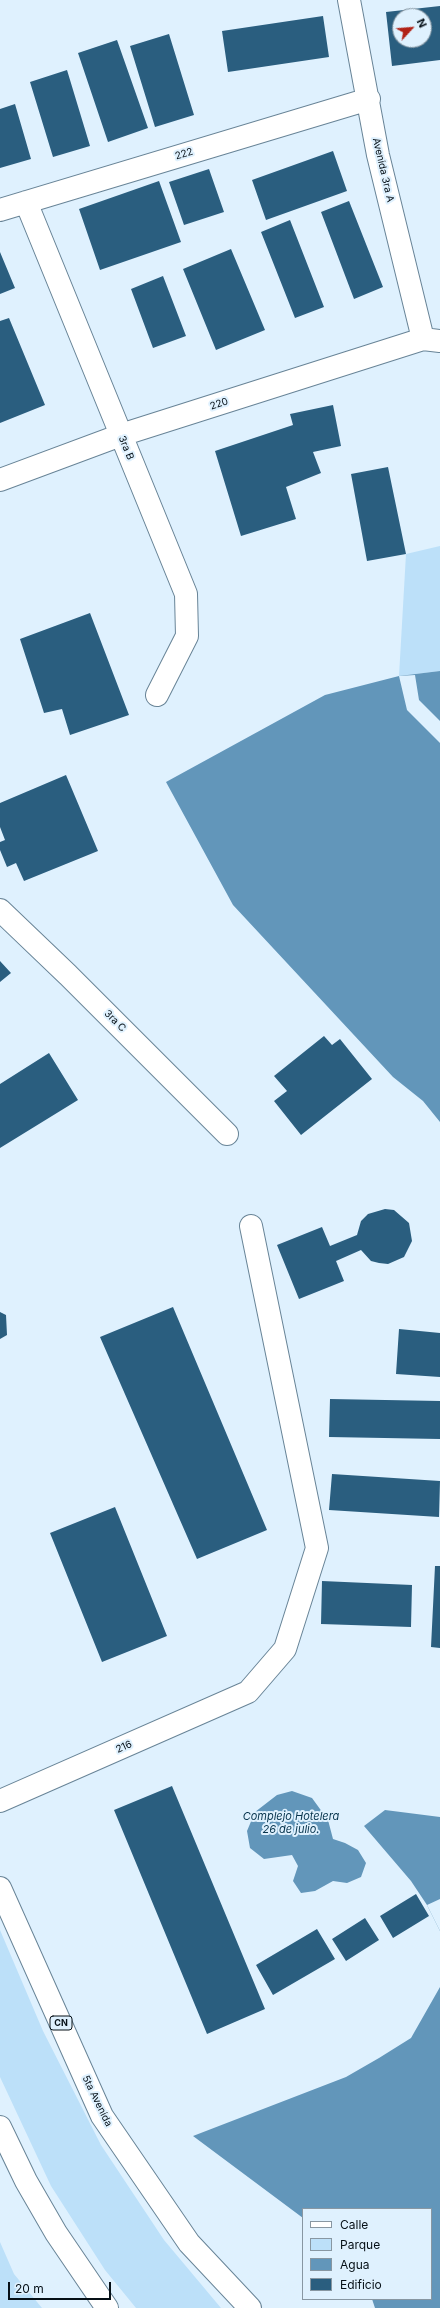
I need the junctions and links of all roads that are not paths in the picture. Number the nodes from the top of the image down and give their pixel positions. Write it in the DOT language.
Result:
graph roads {
  1 [pos="355,1"];
  2 [pos="369,99"];
  3 [pos="26,202"];
  4 [pos="0,210"];
  5 [pos="432,340"];
  6 [pos="121,435"];
  7 [pos="0,480"];
  8 [pos="157,695"];
  9 [pos="0,910"];
  10 [pos="227,1134"];
  11 [pos="251,1226"];
  12 [pos="0,1802"];
  13 [pos="0,1888"];
  14 [pos="0,2127"];
  15 [pos="107,2308"];
  16 [pos="250,2308"];
  1 -- 2 [label="main road, Avenida 3ra A"];
  2 -- 3 [label="main road, 222"];
  2 -- 5 [label="main road, Avenida 3ra A"];
  3 -- 4 [label="main road, 222"];
  3 -- 6 [label="main road, 3ra B"];
  5 -- 6 [label="main road, 220"];
  6 -- 7 [label="main road, 220"];
  6 -- 8 [label="main road, 3ra B"];
  9 -- 10 [label="main road, 3ra C"];
  11 -- 12 [label="main road, 216"];
  13 -- 16 [label="main road, 5ta Avenida / CN"];
  14 -- 15 [label="main road"];
}
